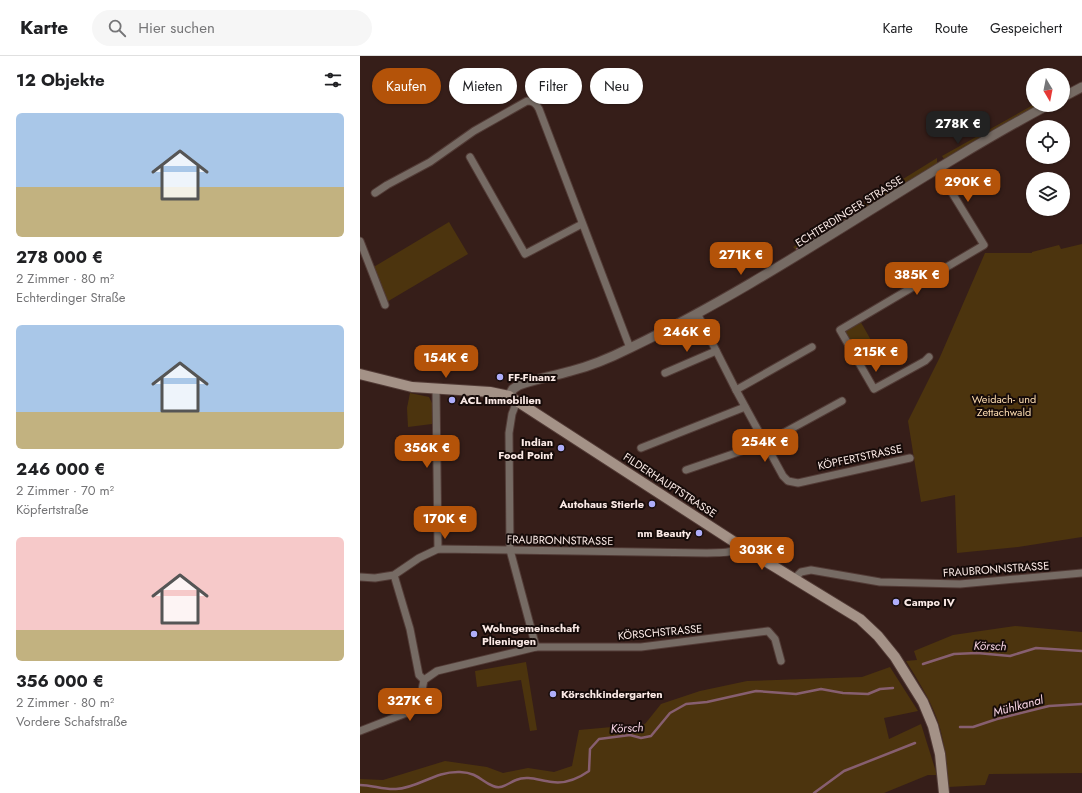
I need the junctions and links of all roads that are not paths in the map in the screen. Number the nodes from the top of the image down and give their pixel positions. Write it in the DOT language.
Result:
graph roads {
  1 [pos="1082,87"];
  2 [pos="1070,93"];
  3 [pos="1036,112"];
  4 [pos="470,157"];
  5 [pos="938,170"];
  6 [pos="375,194"];
  7 [pos="582,224"];
  8 [pos="360,241"];
  9 [pos="385,305"];
  10 [pos="697,313"];
  11 [pos="812,347"];
  12 [pos="630,348"];
  13 [pos="716,351"];
  14 [pos="929,357"];
  15 [pos="665,373"];
  16 [pos="360,374"];
  17 [pos="436,389"];
  18 [pos="736,390"];
  19 [pos="513,399"];
  20 [pos="842,401"];
  21 [pos="745,408"];
  22 [pos="765,443"];
  23 [pos="641,448"];
  24 [pos="910,458"];
  25 [pos="686,470"];
  26 [pos="739,545"];
  27 [pos="438,549"];
  28 [pos="510,550"];
  29 [pos="1082,573"];
  30 [pos="394,575"];
  31 [pos="360,577"];
  32 [pos="795,578"];
  33 [pos="536,647"];
  34 [pos="781,661"];
  35 [pos="424,680"];
  36 [pos="360,731"];
  37 [pos="944,793"];
  1 -- 2 [label="street"];
  3 -- 5 [label="street, ECHTERDINGER STRASSE"];
  4 -- 7 [label="street"];
  5 -- 10 [label="street, ECHTERDINGER STRASSE"];
  5 -- 14 [label="street"];
  6 -- 7 [label="street"];
  7 -- 12 [label="street"];
  8 -- 9 [label="street"];
  10 -- 12 [label="street, ECHTERDINGER STRASSE"];
  10 -- 13 [label="street, KÖPFERTSTRASSE"];
  11 -- 18 [label="street"];
  12 -- 19 [label="street, ECHTERDINGER STRASSE"];
  13 -- 15 [label="street"];
  13 -- 18 [label="street, KÖPFERTSTRASSE"];
  16 -- 17 [label="main road, FILDERHAUPTSTRASSE"];
  17 -- 19 [label="main road, FILDERHAUPTSTRASSE"];
  17 -- 27 [label="street"];
  18 -- 21 [label="street, KÖPFERTSTRASSE"];
  19 -- 26 [label="main road, FILDERHAUPTSTRASSE"];
  19 -- 28 [label="street"];
  20 -- 22 [label="street"];
  21 -- 22 [label="street, KÖPFERTSTRASSE"];
  21 -- 23 [label="street"];
  22 -- 24 [label="street, KÖPFERTSTRASSE"];
  22 -- 25 [label="street"];
  26 -- 28 [label="street, FRAUBRONNSTRASSE"];
  26 -- 32 [label="main road, FILDERHAUPTSTRASSE"];
  27 -- 28 [label="street, FRAUBRONNSTRASSE"];
  27 -- 30 [label="street, FRAUBRONNSTRASSE"];
  28 -- 33 [label="street"];
  29 -- 32 [label="street, FRAUBRONNSTRASSE"];
  30 -- 31 [label="street, FRAUBRONNSTRASSE"];
  30 -- 35 [label="street"];
  32 -- 37 [label="main road, FILDERHAUPTSTRASSE"];
  33 -- 34 [label="street, KÖRSCHSTRASSE"];
  33 -- 35 [label="street, KÖRSCHSTRASSE"];
  35 -- 36 [label="street"];
}
